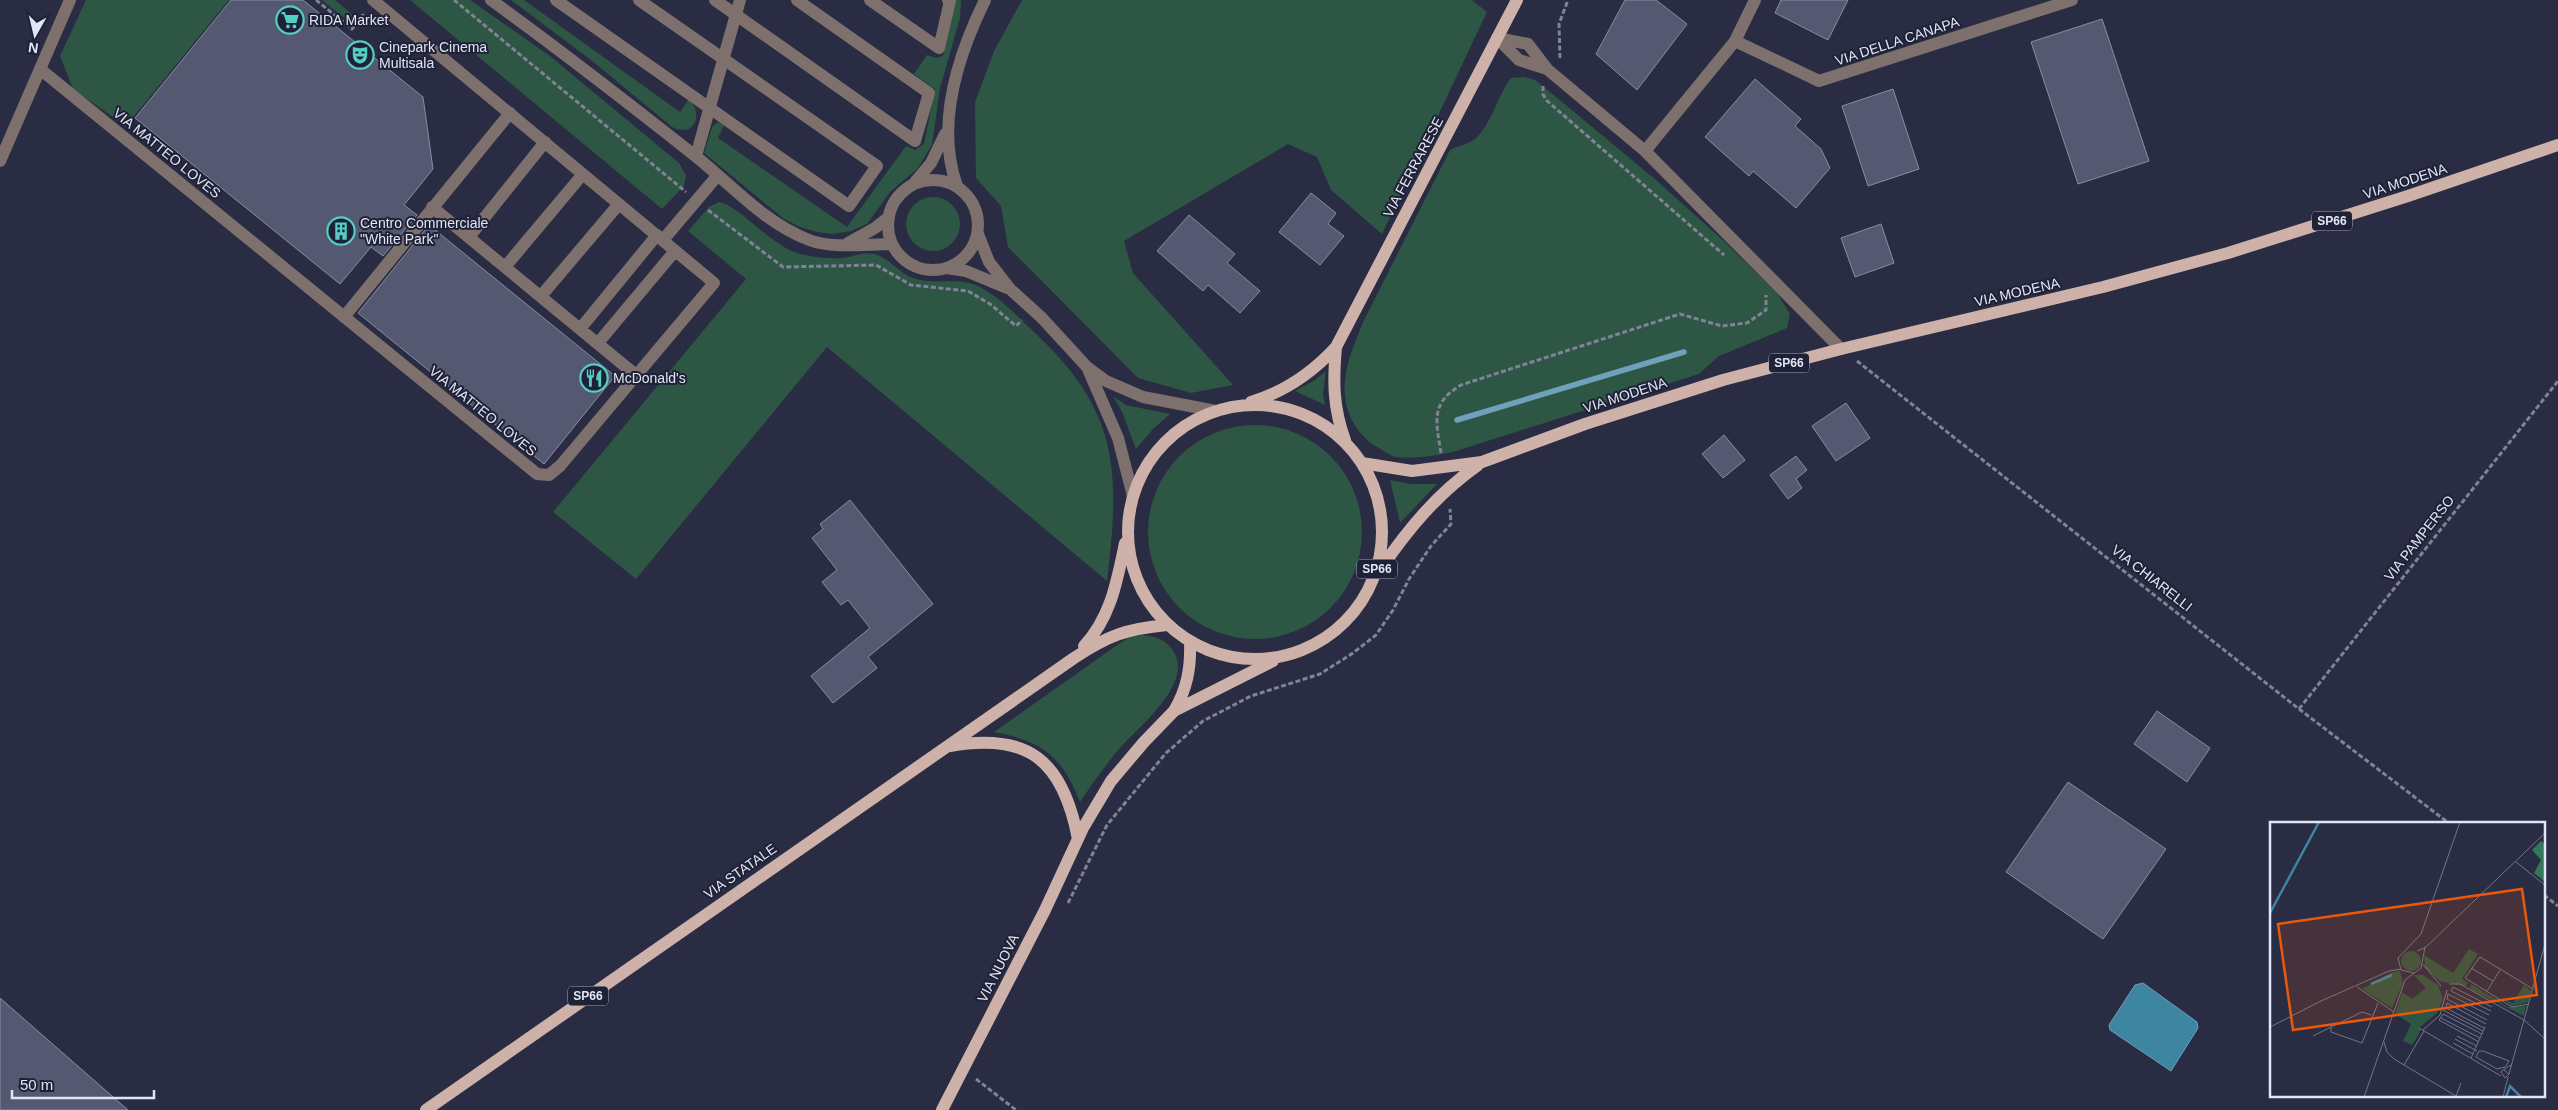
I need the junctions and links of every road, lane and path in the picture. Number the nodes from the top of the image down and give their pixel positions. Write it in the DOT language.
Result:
graph roads {
  1 [pos="70,0"];
  2 [pos="316,0"];
  3 [pos="374,0"];
  4 [pos="491,0"];
  5 [pos="556,0"];
  6 [pos="639,0"];
  7 [pos="715,0"];
  8 [pos="740,0"];
  9 [pos="797,0"];
  10 [pos="870,0"];
  11 [pos="948,0"];
  12 [pos="985,0"];
  13 [pos="1517,0"];
  14 [pos="1568,0"];
  15 [pos="1755,0"];
  16 [pos="2072,0"];
  17 [pos="735,14"];
  18 [pos="1497,38"];
  19 [pos="1735,41"];
  20 [pos="1560,58"];
  21 [pos="723,59"];
  22 [pos="40,69"];
  23 [pos="1547,69"];
  24 [pos="1543,86"];
  25 [pos="709,108"];
  26 [pos="510,113"];
  27 [pos="948,124"];
  28 [pos="545,142"];
  29 [pos="2558,145"];
  30 [pos="1645,151"];
  31 [pos="696,156"];
  32 [pos="0,161"];
  33 [pos="582,174"];
  34 [pos="718,175"];
  35 [pos="913,184"];
  36 [pos="957,186"];
  37 [pos="619,204"];
  38 [pos="432,207"];
  39 [pos="889,216"];
  40 [pos="978,234"];
  41 [pos="469,237"];
  42 [pos="660,238"];
  43 [pos="846,244"];
  44 [pos="892,244"];
  45 [pos="675,251"];
  46 [pos="1729,260"];
  47 [pos="505,267"];
  48 [pos="946,268"];
  49 [pos="1010,289"];
  50 [pos="1766,292"];
  51 [pos="541,296"];
  52 [pos="344,317"];
  53 [pos="580,329"];
  54 [pos="598,343"];
  55 [pos="1336,347"];
  56 [pos="1841,349"];
  57 [pos="1087,367"];
  58 [pos="637,376"];
  59 [pos="2558,381"];
  60 [pos="1234,406"];
  61 [pos="1216,411"];
  62 [pos="1346,443"];
  63 [pos="1482,462"];
  64 [pos="1362,463"];
  65 [pos="1443,469"];
  66 [pos="1446,490"];
  67 [pos="1133,496"];
  68 [pos="1127,534"];
  69 [pos="1374,579"];
  70 [pos="1168,624"];
  71 [pos="1190,642"];
  72 [pos="1282,656"];
  73 [pos="1074,658"];
  74 [pos="2299,708"];
  75 [pos="1174,711"];
  76 [pos="944,747"];
  77 [pos="2447,822"];
  78 [pos="1078,839"];
  79 [pos="2546,897"];
  80 [pos="1067,905"];
  81 [pos="2558,906"];
  82 [pos="980,1071"];
  83 [pos="426,1110"];
  84 [pos="942,1110"];
  85 [pos="1016,1110"];
  1 -- 22 [label="street"];
  2 -- 3 [label="path"];
  3 -- 26 [label="street, VIA MATTEO LOVES"];
  4 -- 31 [label="street"];
  5 -- 25 [label="street"];
  6 -- 21 [label="street"];
  7 -- 17 [label="street"];
  8 -- 17 [label="street"];
  9 -- 17 [label="street"];
  10 -- 11 [label="street"];
  12 -- 27 [label="street"];
  13 -- 18 [label="main road, VIA FERRARESE"];
  14 -- 20 [label="path"];
  15 -- 19 [label="street"];
  16 -- 19 [label="street, VIA DELLA CANAPA"];
  17 -- 21 [label="street"];
  18 -- 23 [label="street"];
  18 -- 23 [label="street"];
  18 -- 55 [label="main road, VIA FERRARESE"];
  19 -- 30 [label="street"];
  21 -- 25 [label="street"];
  21 -- 25 [label="street"];
  22 -- 32 [label="street"];
  22 -- 52 [label="street, VIA MATTEO LOVES"];
  23 -- 30 [label="street"];
  24 -- 46 [label="path"];
  25 -- 31 [label="street"];
  26 -- 28 [label="street, VIA MATTEO LOVES"];
  26 -- 38 [label="street"];
  27 -- 35 [label="street"];
  27 -- 36 [label="street"];
  28 -- 33 [label="street, VIA MATTEO LOVES"];
  28 -- 41 [label="street"];
  29 -- 56 [label="main road, VIA MODENA / SP66"];
  30 -- 56 [label="street"];
  31 -- 34 [label="street"];
  33 -- 37 [label="street, VIA MATTEO LOVES"];
  33 -- 47 [label="street"];
  34 -- 42 [label="street"];
  34 -- 43 [label="street"];
  35 -- 36 [label="street"];
  35 -- 39 [label="street"];
  36 -- 40 [label="street"];
  37 -- 42 [label="street, VIA MATTEO LOVES"];
  37 -- 51 [label="street"];
  38 -- 41 [label="street"];
  38 -- 52 [label="street"];
  39 -- 43 [label="street"];
  39 -- 44 [label="street"];
  40 -- 48 [label="street"];
  40 -- 49 [label="street"];
  41 -- 47 [label="street"];
  42 -- 45 [label="street, VIA MATTEO LOVES"];
  42 -- 53 [label="street"];
  43 -- 44 [label="street"];
  44 -- 48 [label="street"];
  45 -- 54 [label="street"];
  45 -- 58 [label="street, VIA MATTEO LOVES"];
  47 -- 51 [label="street"];
  48 -- 49 [label="street"];
  49 -- 57 [label="street"];
  50 -- 65 [label="path"];
  51 -- 53 [label="street"];
  52 -- 58 [label="street, VIA MATTEO LOVES"];
  53 -- 54 [label="street"];
  54 -- 58 [label="street"];
  55 -- 60 [label="main road, VIA FERRARESE"];
  55 -- 62 [label="main road, VIA FERRARESE"];
  56 -- 63 [label="main road, VIA MODENA / SP66"];
  56 -- 74 [label="path, VIA CHIARELLI"];
  57 -- 61 [label="street"];
  57 -- 67 [label="street"];
  59 -- 74 [label="path, VIA PAMPERSO"];
  60 -- 61 [label="main road, VIA MODENA / SP66"];
  60 -- 62 [label="main road, VIA MODENA / SP66"];
  61 -- 67 [label="main road, VIA MODENA / SP66"];
  62 -- 64 [label="main road, VIA MODENA / SP66"];
  63 -- 65 [label="main road, VIA MODENA / SP66"];
  63 -- 66 [label="main road, VIA MODENA / SP66"];
  64 -- 65 [label="main road, VIA MODENA / SP66"];
  64 -- 69 [label="main road, VIA MODENA / SP66"];
  66 -- 69 [label="main road, VIA MODENA / SP66"];
  66 -- 80 [label="path"];
  67 -- 68 [label="main road, VIA MODENA / SP66"];
  68 -- 70 [label="main road, VIA MODENA / SP66"];
  68 -- 73 [label="main road, VIA STATALE / SP66"];
  69 -- 72 [label="main road, VIA MODENA / SP66"];
  70 -- 71 [label="main road, VIA MODENA / SP66"];
  70 -- 73 [label="main road, VIA STATALE / SP66"];
  71 -- 72 [label="main road, VIA MODENA / SP66"];
  71 -- 75 [label="main road, VIA NUOVA"];
  72 -- 75 [label="main road, VIA NUOVA"];
  73 -- 76 [label="main road, VIA STATALE / SP66"];
  74 -- 77 [label="path, VIA CHIARELLI"];
  75 -- 78 [label="main road, VIA NUOVA"];
  76 -- 78 [label="main road"];
  76 -- 83 [label="main road, VIA STATALE / SP66"];
  78 -- 84 [label="main road, VIA NUOVA"];
  79 -- 81 [label="path"];
  82 -- 85 [label="path"];
}
